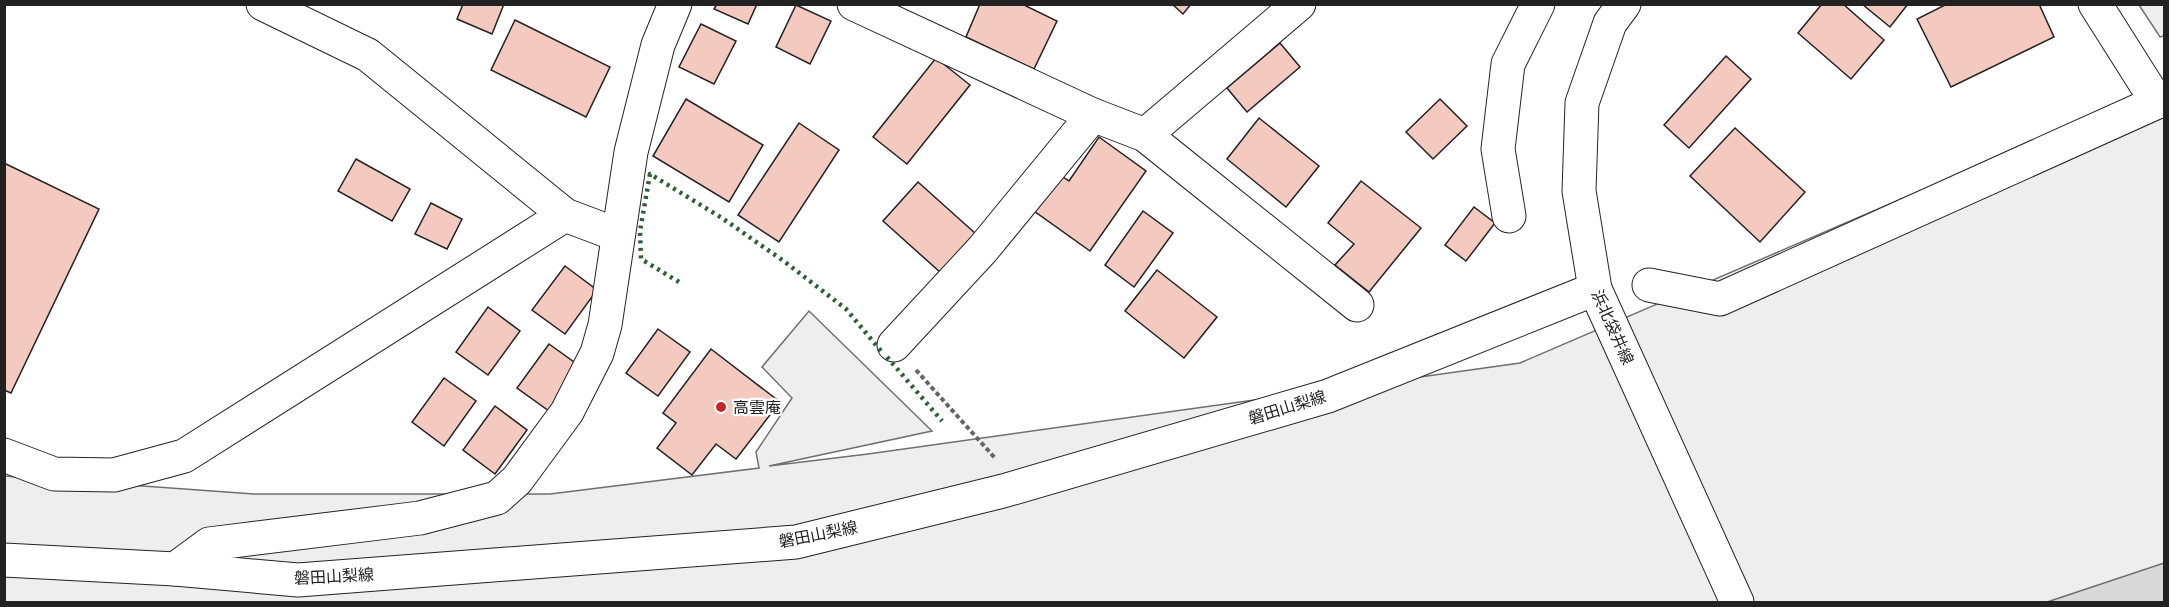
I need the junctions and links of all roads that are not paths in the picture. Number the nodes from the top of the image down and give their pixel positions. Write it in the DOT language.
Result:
graph roads {
  1 [pos="263,4"];
  2 [pos="675,4"];
  3 [pos="854,4"];
  4 [pos="1299,4"];
  5 [pos="1538,4"];
  6 [pos="1624,4"];
  7 [pos="2095,4"];
  8 [pos="2161,101"];
  9 [pos="1092,116"];
  10 [pos="1145,135"];
  11 [pos="565,215"];
  12 [pos="1509,216"];
  13 [pos="618,235"];
  14 [pos="1649,285"];
  15 [pos="1595,289"];
  16 [pos="1358,305"];
  17 [pos="894,345"];
  18 [pos="4,455"];
  19 [pos="4,560"];
  20 [pos="175,569"];
  21 [pos="1737,603"];
  1 -- 11 [label="street"];
  2 -- 13 [label="street"];
  3 -- 9 [label="street"];
  4 -- 10 [label="street"];
  5 -- 12 [label="street"];
  6 -- 15 [label="street, 浜北袋井線"];
  7 -- 8 [label="street"];
  8 -- 14 [label="street"];
  9 -- 10 [label="street"];
  9 -- 17 [label="street"];
  10 -- 16 [label="street"];
  11 -- 13 [label="street"];
  11 -- 18 [label="street"];
  13 -- 20 [label="street"];
  15 -- 20 [label="street, 磐田山梨線"];
  15 -- 21 [label="street, 浜北袋井線"];
  19 -- 20 [label="street, 磐田山梨線"];
}
